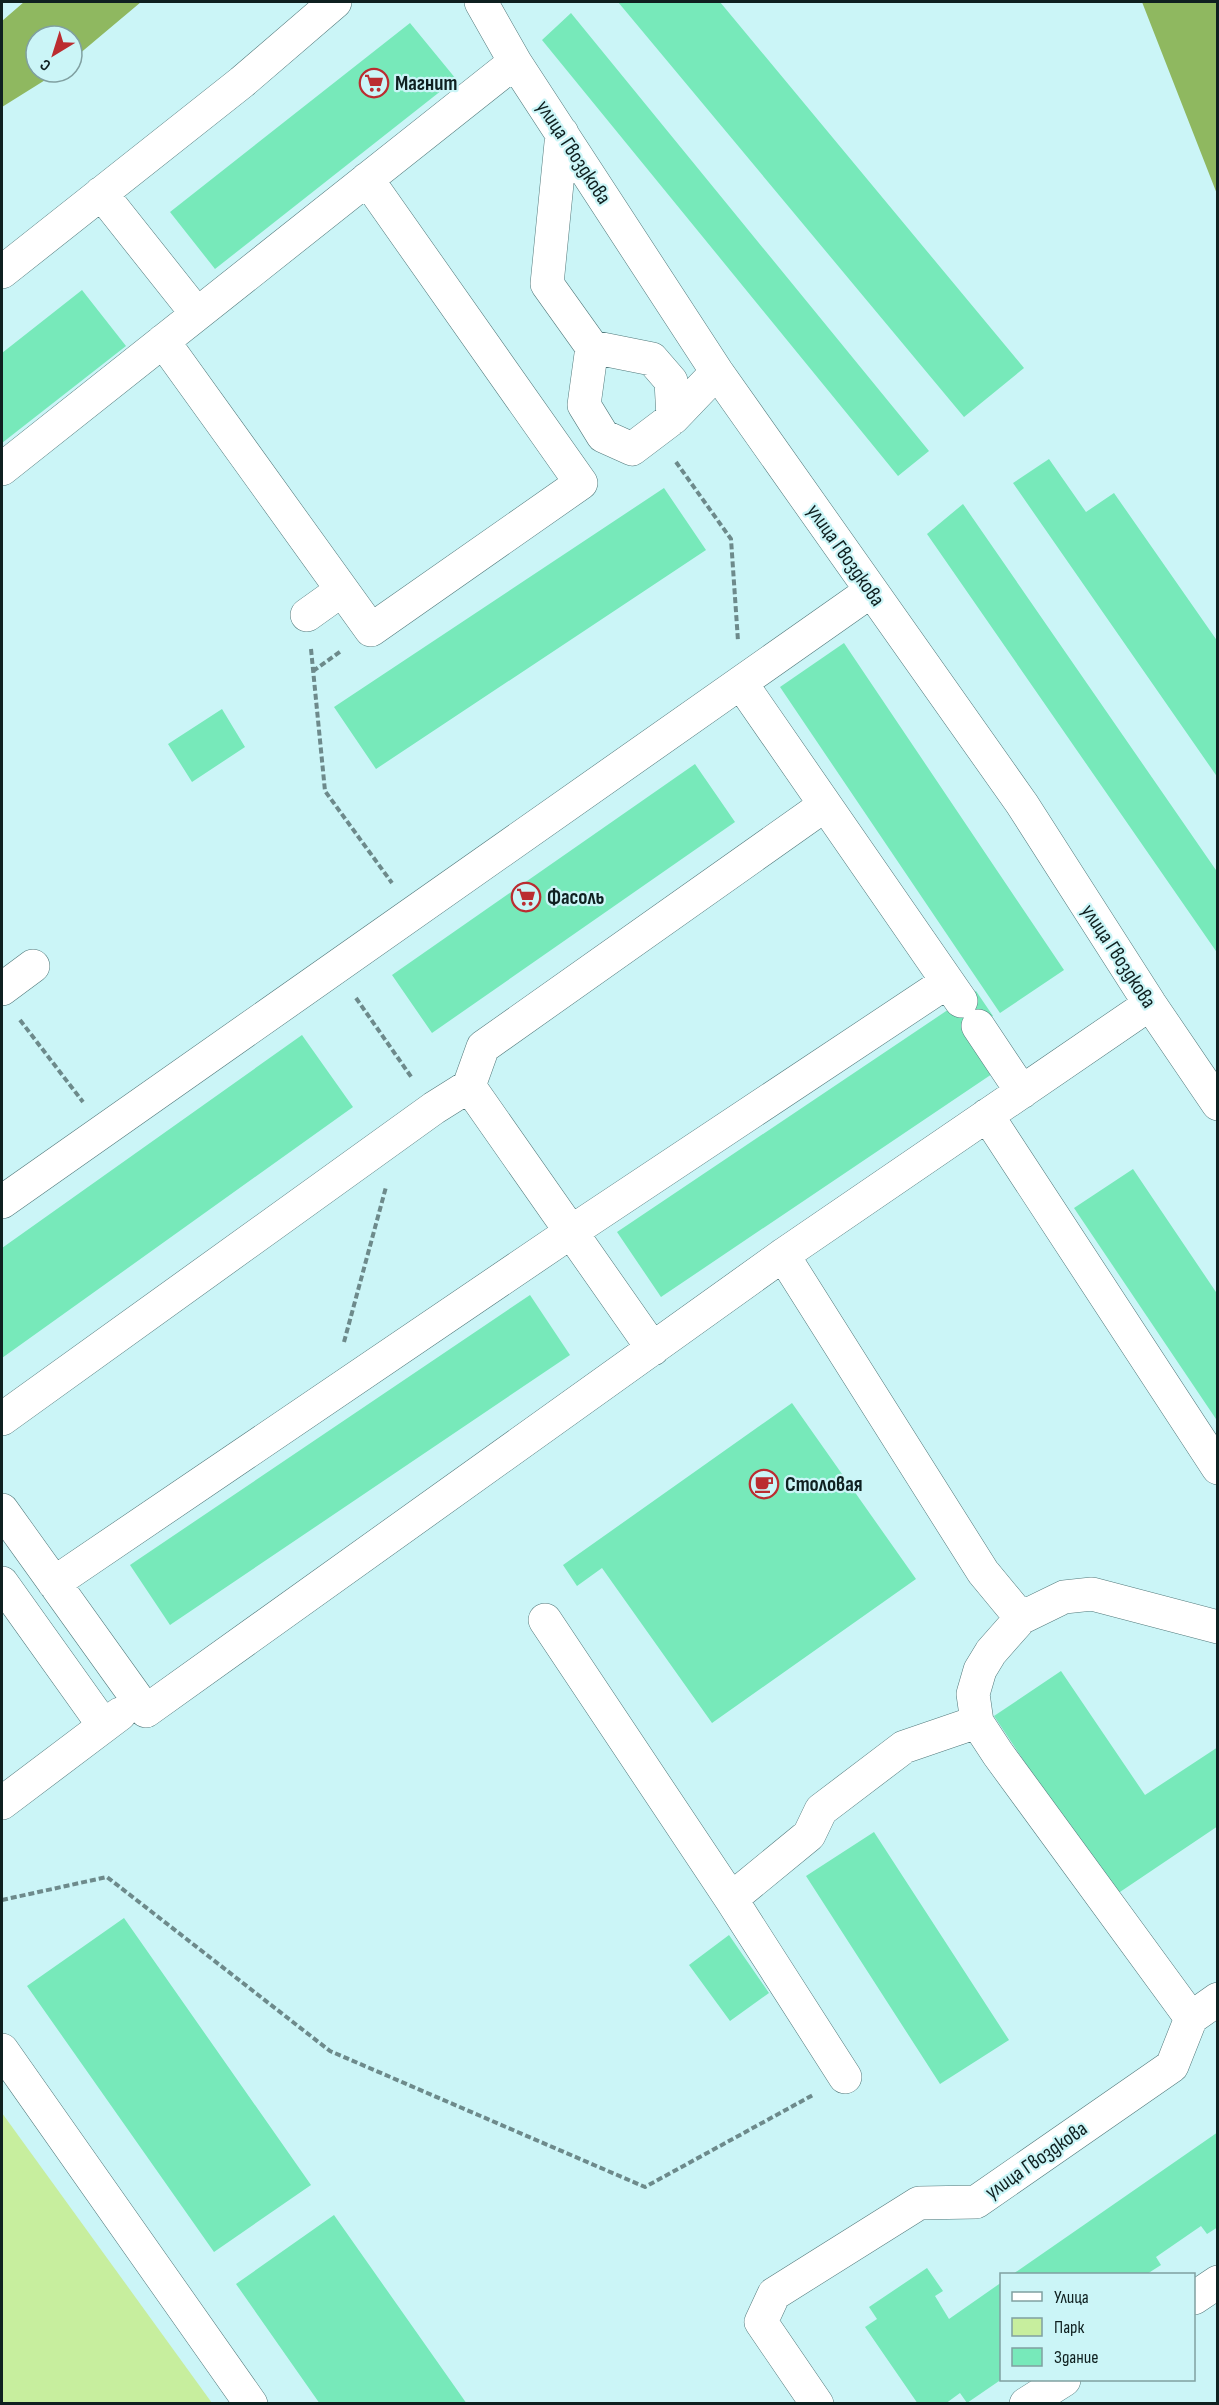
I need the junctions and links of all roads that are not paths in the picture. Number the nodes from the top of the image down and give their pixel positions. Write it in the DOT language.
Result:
graph roads {
  1 [pos="335,2"];
  2 [pos="481,2"];
  3 [pos="515,62"];
  4 [pos="562,133"];
  5 [pos="367,179"];
  6 [pos="101,193"];
  7 [pos="2,272"];
  8 [pos="197,314"];
  9 [pos="163,341"];
  10 [pos="592,347"];
  11 [pos="717,372"];
  12 [pos="664,425"];
  13 [pos="2,469"];
  14 [pos="342,590"];
  15 [pos="871,591"];
  16 [pos="307,615"];
  17 [pos="741,682"];
  18 [pos="825,805"];
  19 [pos="33,966"];
  20 [pos="8,1001"];
  21 [pos="962,1003"];
  22 [pos="1150,1004"];
  23 [pos="469,1086"];
  24 [pos="1022,1092"];
  25 [pos="1218,1104"];
  26 [pos="987,1115"];
  27 [pos="2,1202"];
  28 [pos="571,1232"];
  29 [pos="783,1255"];
  30 [pos="653,1349"];
  31 [pos="2,1419"];
  32 [pos="1218,1468"];
  33 [pos="2,1510"];
  34 [pos="2,1583"];
  35 [pos="54,1583"];
  36 [pos="1021,1618"];
  37 [pos="545,1620"];
  38 [pos="1218,1627"];
  39 [pos="138,1700"];
  40 [pos="977,1722"];
  41 [pos="104,1726"];
  42 [pos="2,1803"];
  43 [pos="731,1899"];
  44 [pos="1218,1999"];
  45 [pos="1191,2018"];
  46 [pos="2,2050"];
  47 [pos="846,2077"];
  48 [pos="1218,2282"];
  49 [pos="1195,2297"];
  50 [pos="1061,2381"];
  51 [pos="251,2403"];
  52 [pos="817,2403"];
  53 [pos="1026,2403"];
  1 -- 6 [label="street"];
  2 -- 3 [label="street, улица Гвоздкова"];
  3 -- 4 [label="street, улица Гвоздкова"];
  3 -- 5 [label="street"];
  4 -- 10 [label="street"];
  4 -- 11 [label="street, улица Гвоздкова"];
  5 -- 8 [label="street"];
  5 -- 14 [label="street"];
  6 -- 7 [label="street"];
  6 -- 8 [label="street"];
  8 -- 9 [label="street"];
  9 -- 13 [label="street"];
  9 -- 14 [label="street"];
  10 -- 12 [label="street"];
  10 -- 12 [label="street"];
  11 -- 12 [label="street"];
  11 -- 15 [label="street, улица Гвоздкова"];
  14 -- 16 [label="street"];
  15 -- 17 [label="street"];
  15 -- 22 [label="street, улица Гвоздкова"];
  17 -- 18 [label="street"];
  17 -- 27 [label="street"];
  18 -- 21 [label="street"];
  18 -- 23 [label="street"];
  19 -- 20 [label="street"];
  21 -- 24 [label="street"];
  21 -- 28 [label="street"];
  22 -- 24 [label="street"];
  22 -- 25 [label="street, улица Гвоздкова"];
  23 -- 28 [label="street"];
  23 -- 31 [label="street"];
  24 -- 26 [label="street"];
  26 -- 29 [label="street"];
  26 -- 32 [label="street"];
  28 -- 30 [label="street"];
  28 -- 35 [label="street"];
  29 -- 30 [label="street"];
  29 -- 36 [label="street"];
  30 -- 39 [label="street"];
  33 -- 35 [label="street"];
  34 -- 41 [label="street"];
  35 -- 39 [label="street"];
  36 -- 38 [label="street"];
  36 -- 40 [label="street"];
  37 -- 43 [label="street"];
  39 -- 41 [label="street"];
  40 -- 43 [label="street"];
  40 -- 45 [label="street"];
  41 -- 42 [label="street"];
  43 -- 47 [label="street"];
  44 -- 45 [label="street"];
  45 -- 52 [label="street, улица Гвоздкова"];
  46 -- 51 [label="street"];
  48 -- 49 [label="street"];
  50 -- 53 [label="street"];
}
